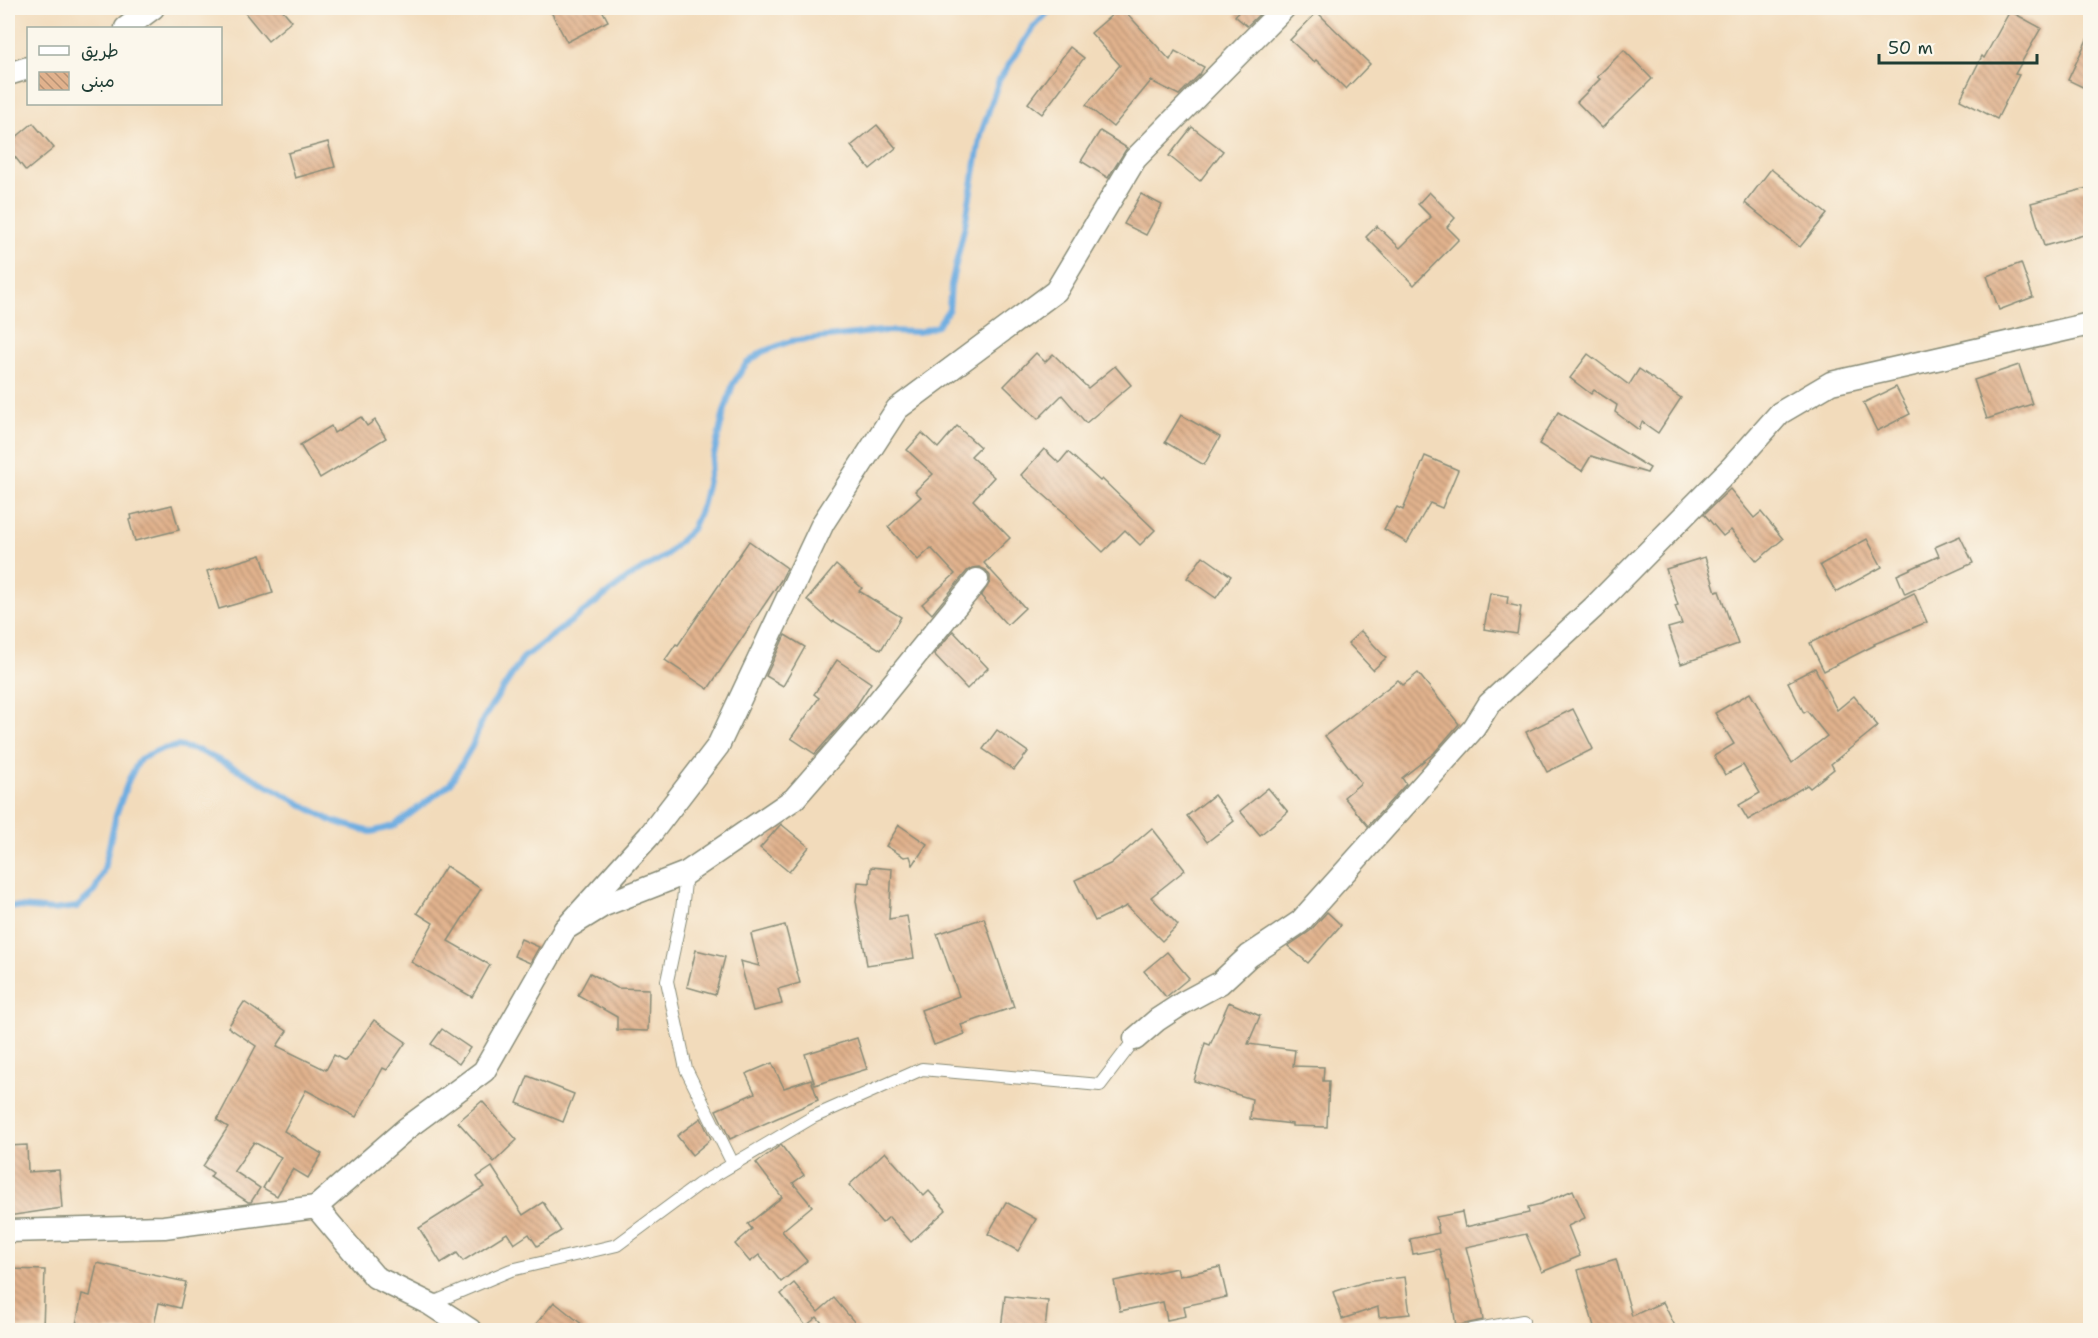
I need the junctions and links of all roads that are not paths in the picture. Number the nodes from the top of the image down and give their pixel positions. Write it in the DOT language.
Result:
graph roads {
  1 [pos="153,8"];
  2 [pos="1284,8"];
  3 [pos="127,27"];
  4 [pos="27,68"];
  5 [pos="8,74"];
  6 [pos="2091,324"];
  7 [pos="977,580"];
  8 [pos="686,873"];
  9 [pos="565,929"];
  10 [pos="1135,1039"];
  11 [pos="733,1164"];
  12 [pos="316,1207"];
  13 [pos="8,1231"];
  14 [pos="430,1304"];
  15 [pos="1523,1321"];
  16 [pos="470,1330"];
  17 [pos="1472,1330"];
  1 -- 3 [label="street"];
  2 -- 9 [label="street"];
  4 -- 5 [label="street"];
  6 -- 10 [label="street"];
  7 -- 8 [label="street"];
  8 -- 9 [label="street"];
  8 -- 11 [label="lane"];
  9 -- 12 [label="street"];
  10 -- 11 [label="lane"];
  11 -- 14 [label="lane"];
  12 -- 13 [label="street"];
  12 -- 14 [label="street"];
  14 -- 16 [label="street"];
  15 -- 17 [label="lane"];
}
